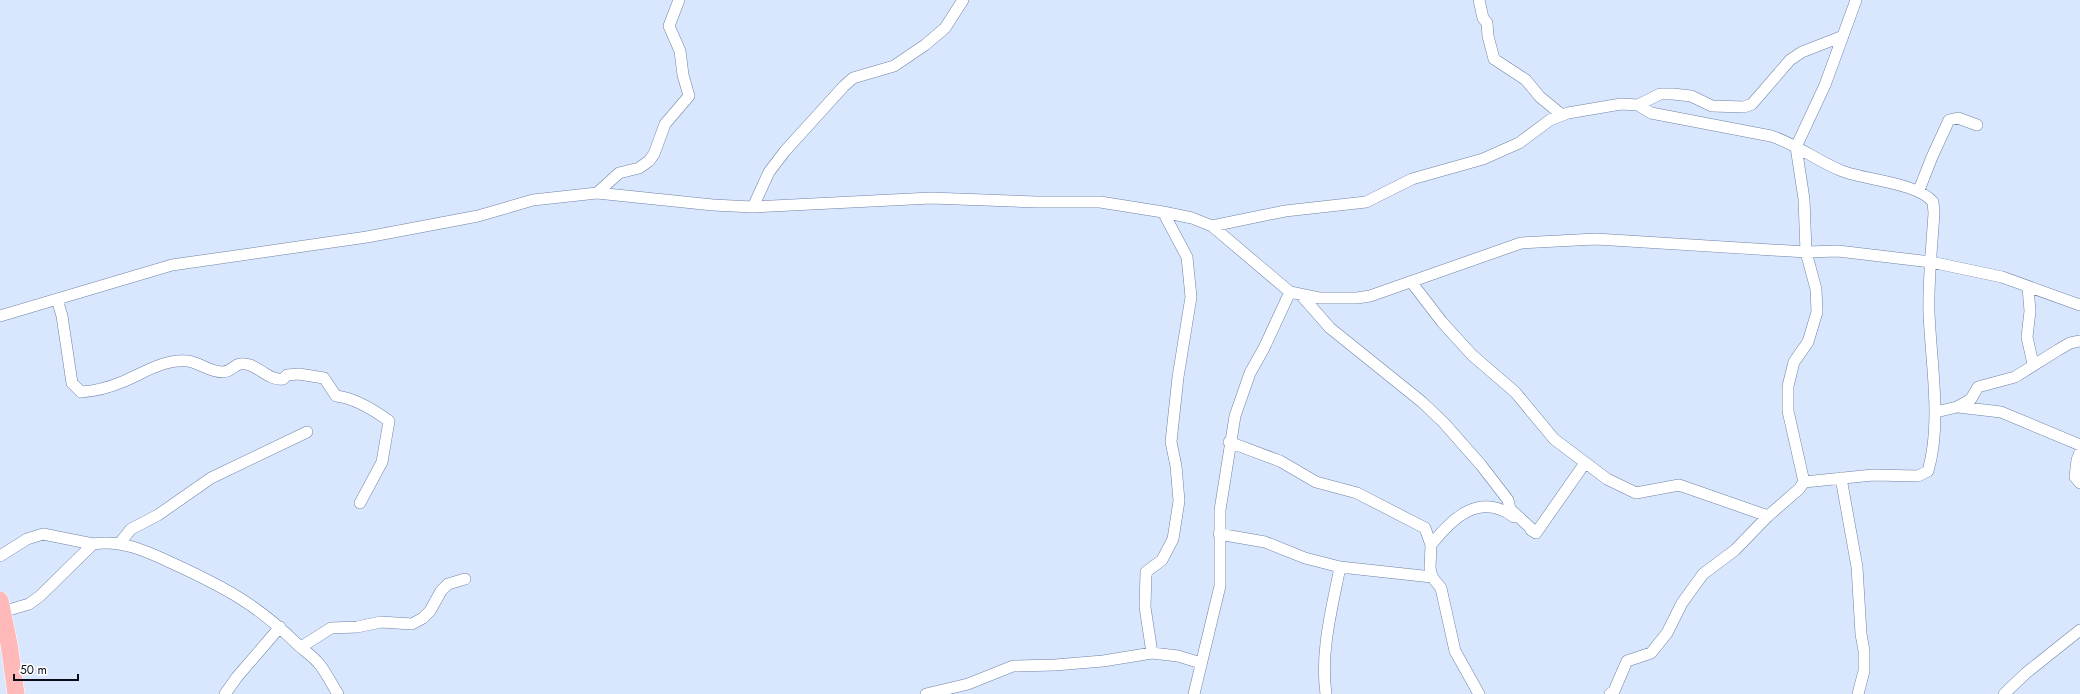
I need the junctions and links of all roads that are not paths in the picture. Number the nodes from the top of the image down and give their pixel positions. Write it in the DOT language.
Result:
graph roads {
  1 [pos="679,0"];
  2 [pos="963,0"];
  3 [pos="1479,0"];
  4 [pos="1856,0"];
  5 [pos="1843,36"];
  6 [pos="1638,105"];
  7 [pos="1562,115"];
  8 [pos="1977,125"];
  9 [pos="1796,146"];
  10 [pos="1918,190"];
  11 [pos="597,193"];
  12 [pos="753,207"];
  13 [pos="1164,212"];
  14 [pos="1212,226"];
  15 [pos="1806,252"];
  16 [pos="1931,262"];
  17 [pos="1412,283"];
  18 [pos="2028,287"];
  19 [pos="1290,292"];
  20 [pos="1301,295"];
  21 [pos="57,299"];
  22 [pos="2080,305"];
  23 [pos="0,316"];
  24 [pos="2080,341"];
  25 [pos="2033,364"];
  26 [pos="1957,407"];
  27 [pos="1936,412"];
  28 [pos="307,432"];
  29 [pos="1229,442"];
  30 [pos="2080,445"];
  31 [pos="2080,452"];
  32 [pos="1585,463"];
  33 [pos="1841,478"];
  34 [pos="1804,482"];
  35 [pos="2080,483"];
  36 [pos="360,503"];
  37 [pos="1768,516"];
  38 [pos="1536,533"];
  39 [pos="1219,534"];
  40 [pos="93,544"];
  41 [pos="119,544"];
  42 [pos="1431,545"];
  43 [pos="0,556"];
  44 [pos="1340,567"];
  45 [pos="1432,577"];
  46 [pos="465,579"];
  47 [pos="1,606"];
  48 [pos="280,627"];
  49 [pos="2080,630"];
  50 [pos="5,643"];
  51 [pos="301,648"];
  52 [pos="1152,653"];
  53 [pos="1201,662"];
  54 [pos="16,694"];
  55 [pos="225,694"];
  56 [pos="338,694"];
  57 [pos="926,694"];
  58 [pos="1194,694"];
  59 [pos="1326,694"];
  60 [pos="1479,694"];
  61 [pos="1610,694"];
  62 [pos="1858,694"];
  63 [pos="2004,694"];
  1 -- 11 [label="street"];
  2 -- 12 [label="street"];
  3 -- 7 [label="street"];
  4 -- 5 [label="street"];
  5 -- 6 [label="street"];
  5 -- 9 [label="street"];
  6 -- 7 [label="street"];
  6 -- 9 [label="street"];
  7 -- 14 [label="street"];
  8 -- 10 [label="street"];
  9 -- 10 [label="street"];
  9 -- 15 [label="street"];
  10 -- 16 [label="street"];
  11 -- 12 [label="street"];
  11 -- 21 [label="street"];
  12 -- 13 [label="street"];
  13 -- 14 [label="street"];
  13 -- 52 [label="street"];
  14 -- 19 [label="street"];
  15 -- 16 [label="street"];
  15 -- 17 [label="street"];
  15 -- 34 [label="street"];
  16 -- 18 [label="street"];
  16 -- 27 [label="street"];
  17 -- 20 [label="street"];
  17 -- 32 [label="street"];
  18 -- 22 [label="street"];
  18 -- 25 [label="street"];
  19 -- 20 [label="street"];
  19 -- 29 [label="street"];
  20 -- 38 [label="street"];
  21 -- 23 [label="street"];
  21 -- 36 [label="street"];
  24 -- 25 [label="street"];
  25 -- 26 [label="street"];
  26 -- 27 [label="street"];
  26 -- 30 [label="street"];
  27 -- 33 [label="street"];
  28 -- 41 [label="street"];
  29 -- 39 [label="street"];
  29 -- 42 [label="street"];
  31 -- 35 [label="street"];
  32 -- 37 [label="street"];
  32 -- 38 [label="street"];
  33 -- 34 [label="street"];
  33 -- 62 [label="street"];
  34 -- 37 [label="street"];
  37 -- 61 [label="street"];
  38 -- 42 [label="street"];
  39 -- 44 [label="street"];
  39 -- 53 [label="street"];
  40 -- 41 [label="street"];
  40 -- 43 [label="street"];
  40 -- 47 [label="street"];
  41 -- 48 [label="street"];
  42 -- 45 [label="street"];
  44 -- 45 [label="street"];
  44 -- 59 [label="street"];
  45 -- 60 [label="street"];
  46 -- 51 [label="street"];
  47 -- 50 [label="highway"];
  48 -- 51 [label="street"];
  48 -- 55 [label="street"];
  49 -- 63 [label="street"];
  50 -- 54 [label="highway"];
  51 -- 56 [label="street"];
  52 -- 53 [label="street"];
  52 -- 57 [label="street"];
  53 -- 58 [label="street"];
}
